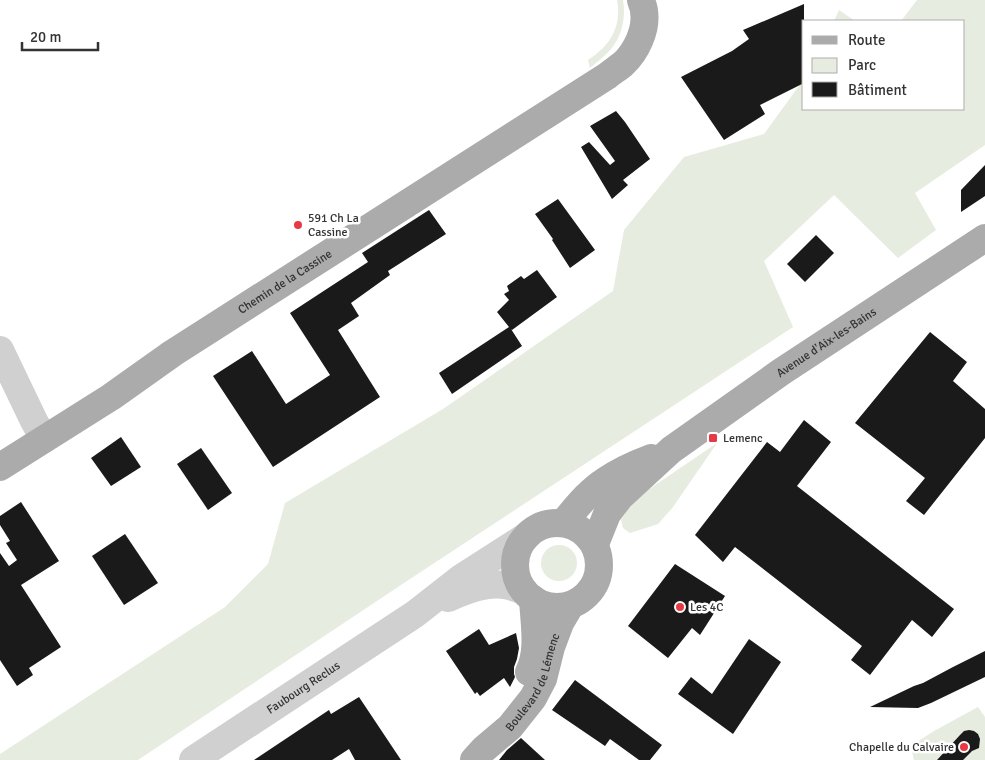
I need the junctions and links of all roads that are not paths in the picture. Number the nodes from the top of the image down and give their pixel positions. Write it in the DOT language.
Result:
graph roads {
  1 [pos="643,6"];
  2 [pos="985,238"];
  3 [pos="0,350"];
  4 [pos="44,439"];
  5 [pos="671,450"];
  6 [pos="0,467"];
  7 [pos="563,523"];
  8 [pos="528,535"];
  9 [pos="594,544"];
  10 [pos="529,595"];
  11 [pos="570,606"];
  12 [pos="415,614"];
  13 [pos="479,754"];
  14 [pos="193,760"];
  1 -- 4 [label="main road, Chemin de la Cassine"];
  2 -- 5 [label="main road, Avenue d'Aix-les-Bains"];
  3 -- 4 [label="street"];
  4 -- 6 [label="main road, Chemin de la Cassine"];
  5 -- 7 [label="main road, Avenue d'Aix-les-Bains"];
  5 -- 9 [label="main road, Avenue d'Aix-les-Bains"];
  7 -- 8 [label="main road"];
  7 -- 9 [label="main road"];
  8 -- 10 [label="main road"];
  8 -- 12 [label="street, Faubourg Reclus"];
  9 -- 11 [label="main road"];
  10 -- 11 [label="main road"];
  10 -- 12 [label="street, Faubourg Reclus"];
  10 -- 13 [label="main road, Boulevard de Lémenc"];
  11 -- 13 [label="main road, Boulevard de Lémenc"];
  12 -- 14 [label="street, Faubourg Reclus"];
}
